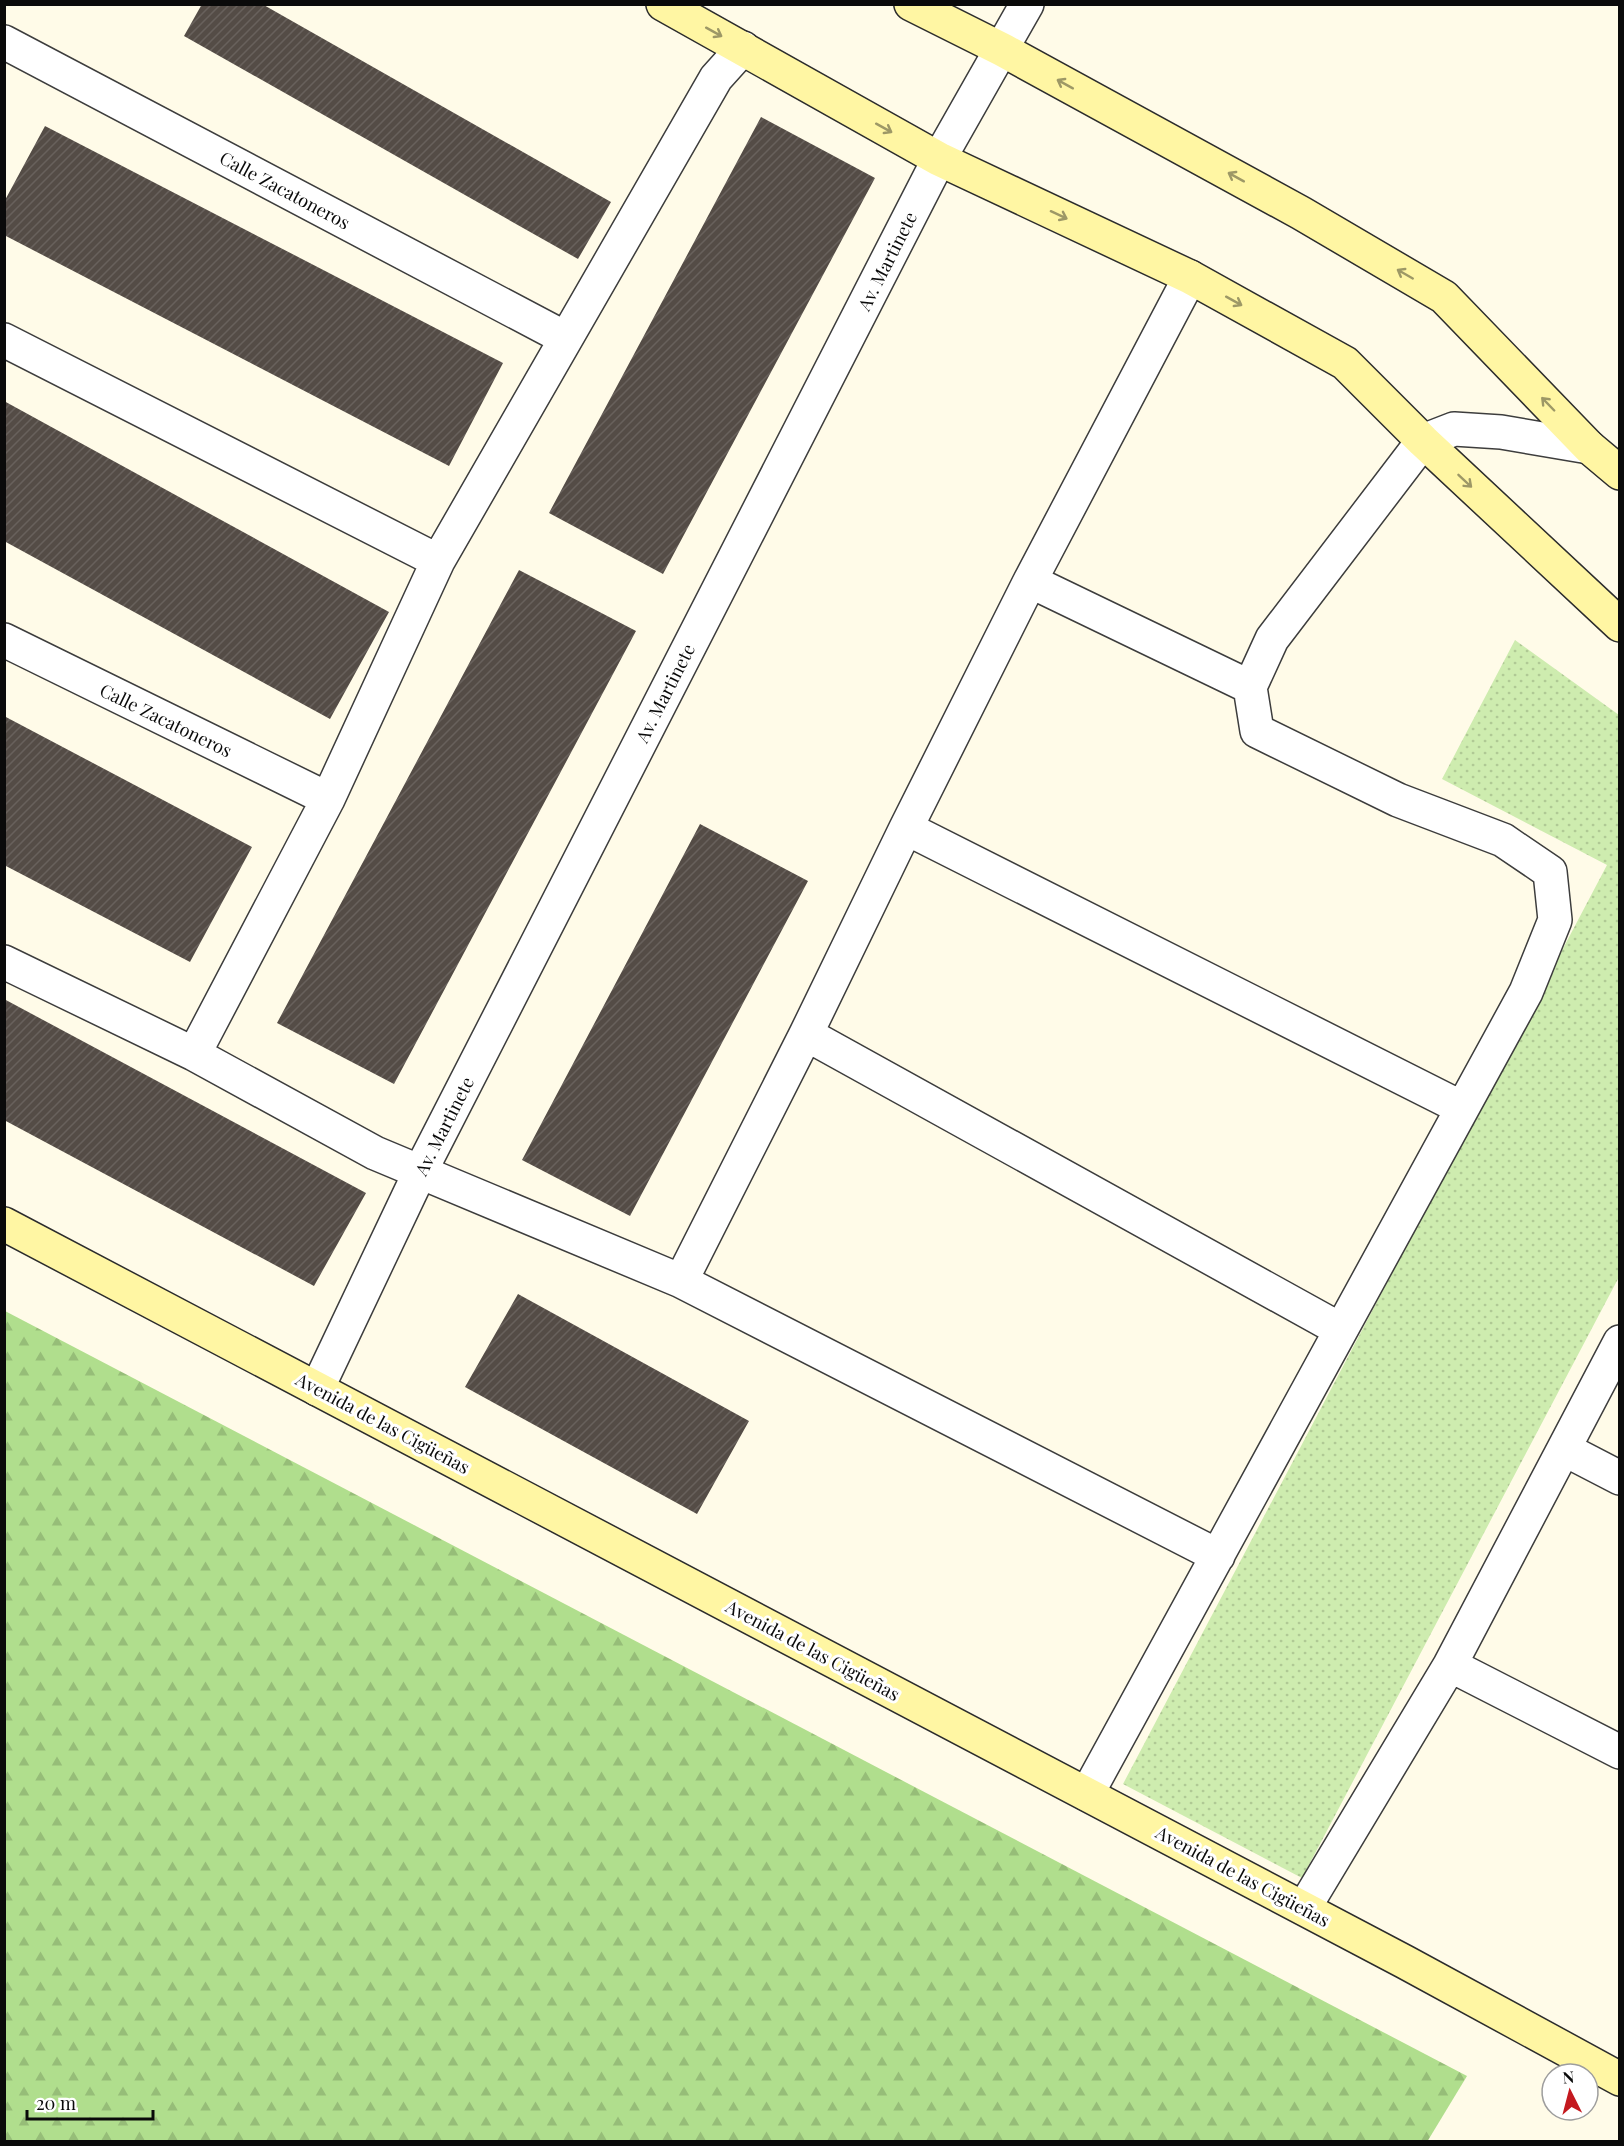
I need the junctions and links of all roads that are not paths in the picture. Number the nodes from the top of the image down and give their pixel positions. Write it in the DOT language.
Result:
graph roads {
  1 [pos="663,4"];
  2 [pos="911,4"];
  3 [pos="1027,4"];
  4 [pos="4,42"];
  5 [pos="743,48"];
  6 [pos="1003,50"];
  7 [pos="939,159"];
  8 [pos="1190,276"];
  9 [pos="565,338"];
  10 [pos="4,340"];
  11 [pos="1423,441"];
  12 [pos="1589,447"];
  13 [pos="1620,472"];
  14 [pos="438,561"];
  15 [pos="1030,581"];
  16 [pos="1620,625"];
  17 [pos="4,640"];
  18 [pos="1250,687"];
  19 [pos="328,800"];
  20 [pos="906,828"];
  21 [pos="4,962"];
  22 [pos="806,1034"];
  23 [pos="194,1054"];
  24 [pos="1462,1108"];
  25 [pos="420,1172"];
  26 [pos="4,1224"];
  27 [pos="681,1281"];
  28 [pos="1341,1330"];
  29 [pos="1620,1342"];
  30 [pos="317,1389"];
  31 [pos="1564,1449"];
  32 [pos="1620,1478"];
  33 [pos="1218,1556"];
  34 [pos="1450,1665"];
  35 [pos="1620,1752"];
  36 [pos="1088,1794"];
  37 [pos="1304,1908"];
  38 [pos="1620,2079"];
  1 -- 5 [label="street, one-way"];
  2 -- 6 [label="street"];
  3 -- 6 [label="street, Av. Martinete"];
  4 -- 9 [label="street, Calle Zacatoneros"];
  5 -- 7 [label="street, one-way"];
  5 -- 9 [label="street"];
  6 -- 7 [label="street, Av. Martinete"];
  12 -- 6 [label="street, one-way"];
  7 -- 8 [label="street, one-way"];
  7 -- 25 [label="street, Av. Martinete"];
  8 -- 11 [label="street, one-way"];
  8 -- 15 [label="street"];
  9 -- 14 [label="street"];
  10 -- 14 [label="street"];
  11 -- 12 [label="street"];
  11 -- 16 [label="street, one-way"];
  11 -- 18 [label="street"];
  12 -- 13 [label="street"];
  14 -- 19 [label="street"];
  15 -- 18 [label="street"];
  15 -- 20 [label="street"];
  17 -- 19 [label="street, Calle Zacatoneros"];
  18 -- 24 [label="street"];
  19 -- 23 [label="street"];
  20 -- 22 [label="street"];
  20 -- 24 [label="street"];
  21 -- 23 [label="street"];
  22 -- 27 [label="street"];
  22 -- 28 [label="street"];
  23 -- 25 [label="street"];
  24 -- 28 [label="street"];
  25 -- 27 [label="street"];
  25 -- 30 [label="street, Av. Martinete"];
  26 -- 30 [label="street, Avenida de las Cigüeñas"];
  27 -- 33 [label="street"];
  28 -- 33 [label="street"];
  29 -- 31 [label="street"];
  30 -- 36 [label="street, Avenida de las Cigüeñas"];
  31 -- 32 [label="street"];
  31 -- 34 [label="street"];
  33 -- 36 [label="street"];
  34 -- 35 [label="street"];
  34 -- 37 [label="street"];
  36 -- 37 [label="street, Avenida de las Cigüeñas"];
  37 -- 38 [label="street, Avenida de las Cigüeñas"];
}
